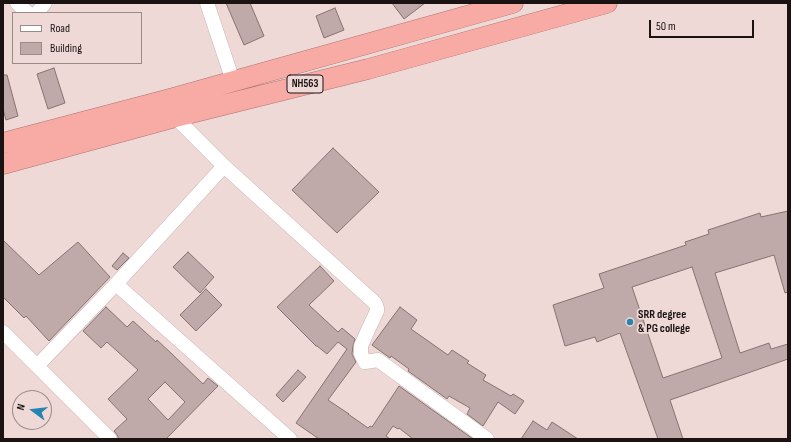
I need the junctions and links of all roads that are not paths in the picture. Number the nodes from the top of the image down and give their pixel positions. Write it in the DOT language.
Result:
graph roads {
  1 [pos="17,3"];
  2 [pos="46,3"];
  3 [pos="207,3"];
  4 [pos="513,3"];
  5 [pos="607,3"];
  6 [pos="27,12"];
  7 [pos="38,12"];
  8 [pos="233,81"];
  9 [pos="175,117"];
  10 [pos="3,143"];
  11 [pos="3,164"];
  12 [pos="224,166"];
  13 [pos="116,284"];
  14 [pos="3,332"];
  15 [pos="37,366"];
  16 [pos="110,439"];
  17 [pos="290,439"];
  18 [pos="487,439"];
  1 -- 6 [label="street"];
  2 -- 7 [label="street"];
  3 -- 8 [label="street"];
  4 -- 8 [label="highway, NH563"];
  5 -- 9 [label="highway, NH563"];
  8 -- 10 [label="highway, NH563"];
  9 -- 11 [label="highway, NH563"];
  9 -- 12 [label="street"];
  12 -- 13 [label="street"];
  12 -- 18 [label="street"];
  13 -- 15 [label="street"];
  13 -- 17 [label="street"];
  14 -- 15 [label="street"];
  15 -- 16 [label="street"];
}
